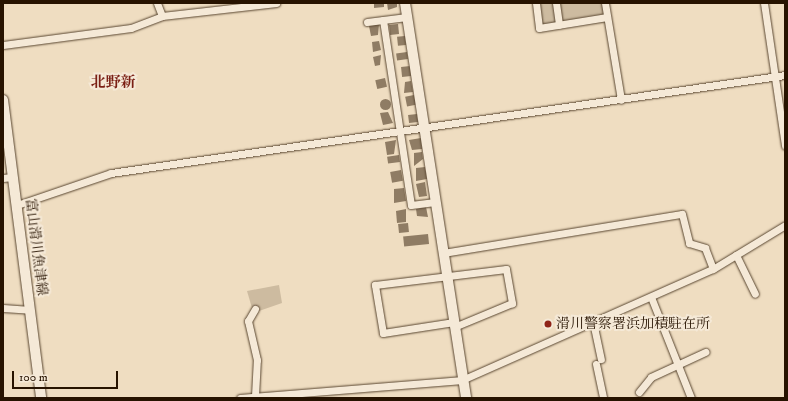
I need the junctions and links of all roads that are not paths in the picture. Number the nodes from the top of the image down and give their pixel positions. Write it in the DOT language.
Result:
graph roads {
  1 [pos="157,3"];
  2 [pos="276,3"];
  3 [pos="405,3"];
  4 [pos="536,3"];
  5 [pos="556,3"];
  6 [pos="605,3"];
  7 [pos="764,3"];
  8 [pos="211,6"];
  9 [pos="162,16"];
  10 [pos="407,17"];
  11 [pos="607,18"];
  12 [pos="383,20"];
  13 [pos="367,22"];
  14 [pos="559,25"];
  15 [pos="3,45"];
  16 [pos="785,75"];
  17 [pos="775,77"];
  18 [pos="3,100"];
  19 [pos="621,100"];
  20 [pos="424,128"];
  21 [pos="399,132"];
  22 [pos="785,145"];
  23 [pos="8,177"];
  24 [pos="435,202"];
  25 [pos="17,205"];
  26 [pos="785,225"];
  27 [pos="443,253"];
  28 [pos="736,255"];
  29 [pos="713,269"];
  30 [pos="447,277"];
  31 [pos="755,294"];
  32 [pos="651,296"];
  33 [pos="3,308"];
  34 [pos="255,309"];
  35 [pos="30,310"];
  36 [pos="593,322"];
  37 [pos="454,324"];
  38 [pos="705,352"];
  39 [pos="678,365"];
  40 [pos="462,380"];
  41 [pos="639,392"];
  42 [pos="255,396"];
  43 [pos="275,396"];
  44 [pos="41,398"];
  45 [pos="240,398"];
  46 [pos="466,398"];
  47 [pos="603,398"];
  48 [pos="691,398"];
  1 -- 9 [label="street"];
  2 -- 8 [label="street"];
  3 -- 10 [label="street"];
  4 -- 14 [label="street"];
  5 -- 14 [label="street"];
  6 -- 11 [label="street"];
  7 -- 17 [label="street"];
  8 -- 9 [label="street"];
  9 -- 15 [label="street"];
  10 -- 12 [label="street"];
  10 -- 20 [label="street"];
  11 -- 14 [label="street"];
  11 -- 19 [label="street"];
  12 -- 13 [label="street"];
  12 -- 21 [label="street"];
  16 -- 17 [label="street"];
  17 -- 19 [label="street"];
  17 -- 22 [label="street"];
  18 -- 23 [label="street, 富山滑川魚津線"];
  19 -- 20 [label="street"];
  20 -- 21 [label="street"];
  20 -- 24 [label="street"];
  21 -- 24 [label="street"];
  21 -- 25 [label="street"];
  23 -- 25 [label="street, 富山滑川魚津線"];
  24 -- 27 [label="street"];
  25 -- 35 [label="street, 富山滑川魚津線"];
  26 -- 28 [label="street"];
  27 -- 29 [label="street"];
  27 -- 30 [label="street"];
  28 -- 29 [label="street"];
  28 -- 31 [label="street"];
  29 -- 32 [label="street"];
  30 -- 37 [label="street"];
  30 -- 37 [label="street"];
  30 -- 37 [label="street"];
  32 -- 36 [label="street"];
  32 -- 39 [label="street"];
  33 -- 35 [label="street"];
  34 -- 42 [label="street"];
  35 -- 44 [label="street, 富山滑川魚津線"];
  36 -- 40 [label="street"];
  36 -- 47 [label="street"];
  37 -- 40 [label="street"];
  38 -- 39 [label="street"];
  39 -- 41 [label="street"];
  39 -- 48 [label="street"];
  40 -- 43 [label="street"];
  40 -- 46 [label="street"];
  42 -- 43 [label="street"];
  42 -- 45 [label="street"];
}
